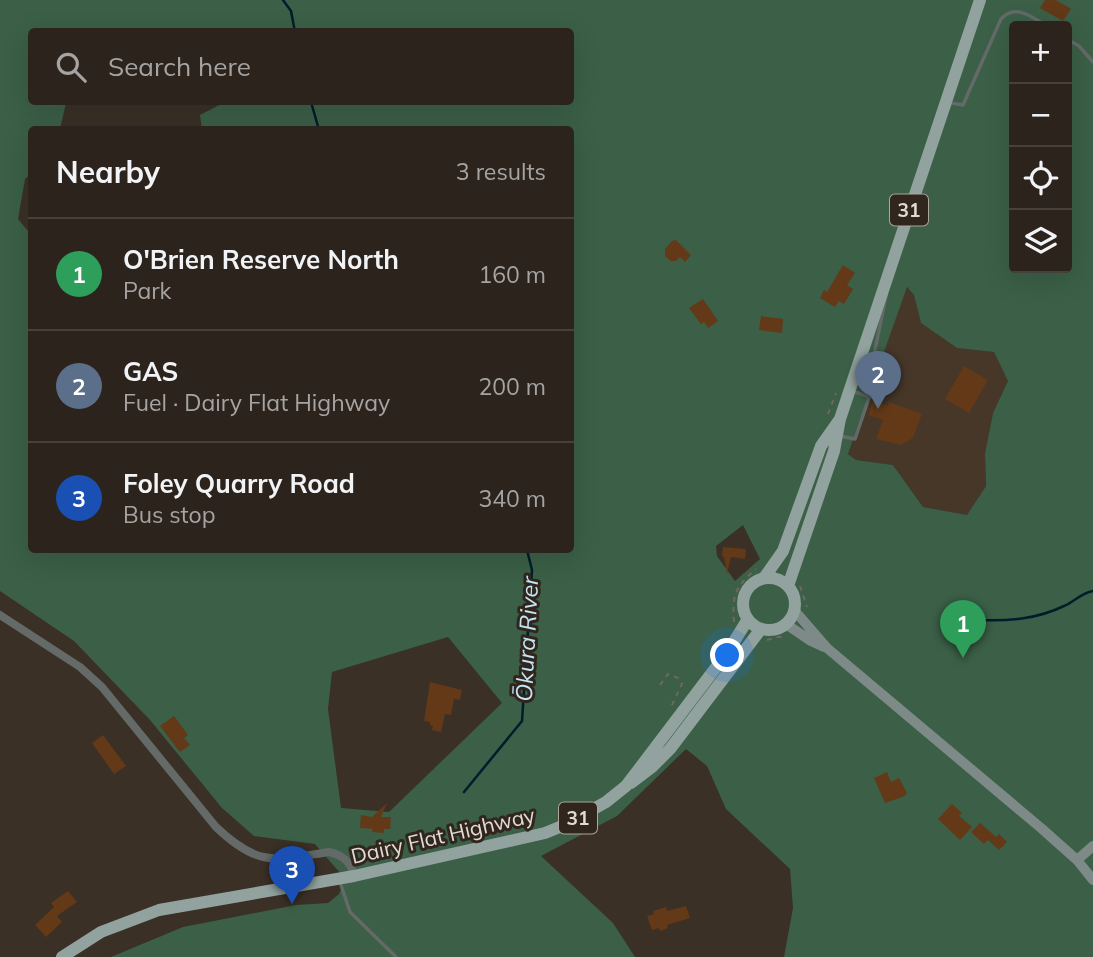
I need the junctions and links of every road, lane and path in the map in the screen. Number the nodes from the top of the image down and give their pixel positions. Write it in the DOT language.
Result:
graph roads {
  1 [pos="980,0"];
  2 [pos="1038,21"];
  3 [pos="1072,41"];
  4 [pos="1093,62"];
  5 [pos="945,102"];
  6 [pos="882,287"];
  7 [pos="844,389"];
  8 [pos="870,397"];
  9 [pos="834,416"];
  10 [pos="838,435"];
  11 [pos="760,566"];
  12 [pos="764,579"];
  13 [pos="794,586"];
  14 [pos="794,610"];
  15 [pos="809,611"];
  16 [pos="0,615"];
  17 [pos="748,619"];
  18 [pos="786,624"];
  19 [pos="734,625"];
  20 [pos="761,629"];
  21 [pos="827,648"];
  22 [pos="660,685"];
  23 [pos="675,720"];
  24 [pos="626,786"];
  25 [pos="1093,846"];
  26 [pos="1077,860"];
  27 [pos="354,876"];
  28 [pos="340,878"];
  29 [pos="1093,880"];
  30 [pos="62,957"];
  31 [pos="396,957"];
  1 -- 5 [label="main road, 31"];
  2 -- 5 [label="lane"];
  3 -- 4 [label="lane"];
  5 -- 6 [label="main road, 31"];
  6 -- 7 [label="main road, 31"];
  6 -- 8 [label="lane"];
  7 -- 8 [label="lane"];
  7 -- 9 [label="main road, 31"];
  7 -- 9 [label="path"];
  8 -- 10 [label="lane"];
  9 -- 10 [label="main road"];
  9 -- 12 [label="main road, 31"];
  10 -- 13 [label="main road"];
  11 -- 19 [label="path"];
  12 -- 13 [label="main road"];
  12 -- 17 [label="main road"];
  13 -- 14 [label="main road"];
  13 -- 15 [label="path"];
  14 -- 18 [label="main road"];
  14 -- 21 [label="main road"];
  16 -- 27 [label="street"];
  17 -- 20 [label="main road"];
  17 -- 23 [label="main road, Dairy Flat Highway / 31"];
  18 -- 20 [label="main road"];
  18 -- 21 [label="main road"];
  20 -- 24 [label="main road"];
  21 -- 26 [label="main road"];
  22 -- 23 [label="path"];
  23 -- 24 [label="main road, Dairy Flat Highway / 31"];
  24 -- 27 [label="main road, Dairy Flat Highway / 31"];
  25 -- 26 [label="main road"];
  26 -- 29 [label="main road"];
  27 -- 28 [label="main road, Dairy Flat Highway / 31"];
  28 -- 30 [label="main road, Dairy Flat Highway / 31"];
  28 -- 31 [label="lane"];
}
